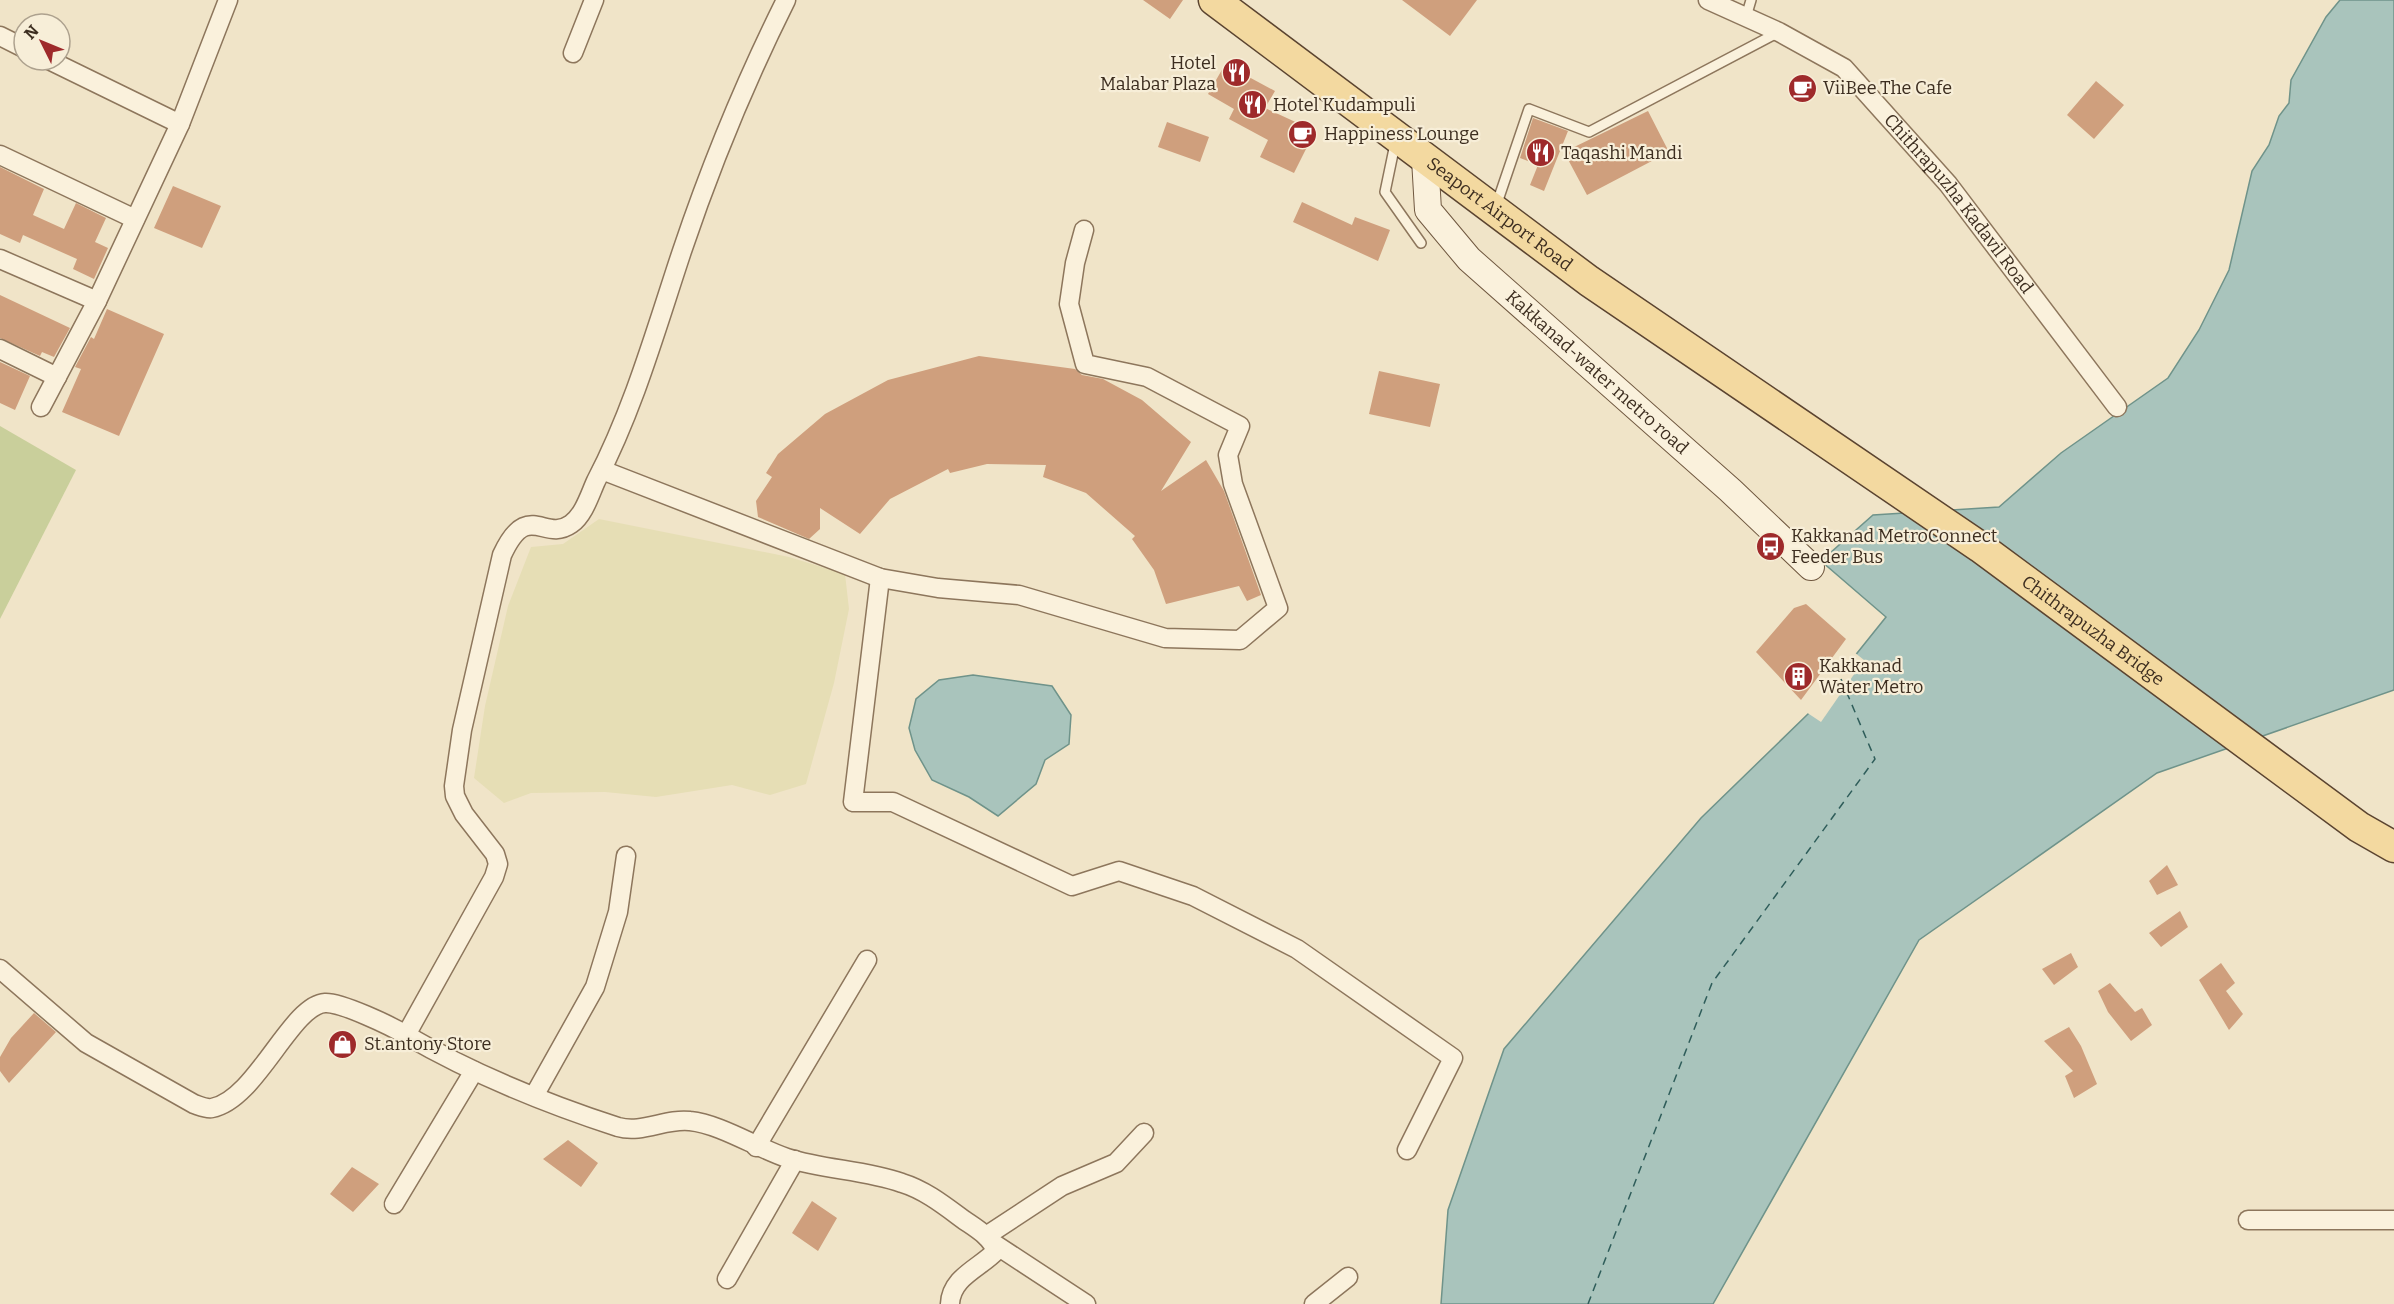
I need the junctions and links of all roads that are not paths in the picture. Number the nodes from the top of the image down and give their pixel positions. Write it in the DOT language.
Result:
graph roads {
  1 [pos="228,0"];
  2 [pos="594,0"];
  3 [pos="786,0"];
  4 [pos="1214,0"];
  5 [pos="1708,0"];
  6 [pos="1748,8"];
  7 [pos="1779,32"];
  8 [pos="573,53"];
  9 [pos="72,71"];
  10 [pos="180,124"];
  11 [pos="1397,137"];
  12 [pos="0,155"];
  13 [pos="1425,159"];
  14 [pos="1495,211"];
  15 [pos="135,219"];
  16 [pos="1084,230"];
  17 [pos="1421,243"];
  18 [pos="0,259"];
  19 [pos="96,301"];
  20 [pos="1642,317"];
  21 [pos="0,349"];
  22 [pos="57,377"];
  23 [pos="41,407"];
  24 [pos="2117,407"];
  25 [pos="602,470"];
  26 [pos="1810,567"];
  27 [pos="880,578"];
  28 [pos="2394,847"];
  29 [pos="626,856"];
  30 [pos="867,960"];
  31 [pos="0,969"];
  32 [pos="406,1035"];
  33 [pos="474,1071"];
  34 [pos="534,1096"];
  35 [pos="1144,1133"];
  36 [pos="756,1147"];
  37 [pos="1407,1150"];
  38 [pos="795,1160"];
  39 [pos="394,1204"];
  40 [pos="2248,1220"];
  41 [pos="2394,1220"];
  42 [pos="990,1240"];
  43 [pos="1348,1277"];
  44 [pos="727,1279"];
  45 [pos="950,1304"];
  46 [pos="1086,1304"];
  47 [pos="1314,1304"];
  1 -- 10 [label="street"];
  2 -- 8 [label="street"];
  3 -- 25 [label="street"];
  4 -- 11 [label="main road, Seaport Airport Road"];
  5 -- 6 [label="street, Chithrapuzha Kadavil Road"];
  6 -- 7 [label="street, Chithrapuzha Kadavil Road"];
  7 -- 14 [label="lane"];
  7 -- 24 [label="street, Chithrapuzha Kadavil Road"];
  9 -- 10 [label="street"];
  10 -- 15 [label="street"];
  11 -- 13 [label="main road, Seaport Airport Road"];
  11 -- 17 [label="lane"];
  12 -- 15 [label="street"];
  13 -- 14 [label="main road, Seaport Airport Road"];
  13 -- 26 [label="street, Kakkanad-water metro road"];
  14 -- 20 [label="main road, Seaport Airport Road"];
  15 -- 19 [label="street"];
  16 -- 27 [label="street"];
  18 -- 19 [label="street"];
  19 -- 22 [label="street"];
  20 -- 28 [label="main road, Chithrapuzha Bridge"];
  21 -- 22 [label="street"];
  22 -- 23 [label="street"];
  25 -- 27 [label="street"];
  25 -- 32 [label="street"];
  27 -- 37 [label="street"];
  29 -- 34 [label="street"];
  30 -- 36 [label="street"];
  31 -- 32 [label="street"];
  32 -- 33 [label="street"];
  33 -- 34 [label="street"];
  33 -- 39 [label="street"];
  34 -- 36 [label="street"];
  35 -- 42 [label="street"];
  36 -- 38 [label="street"];
  38 -- 42 [label="street"];
  38 -- 44 [label="street"];
  40 -- 41 [label="street"];
  42 -- 45 [label="street"];
  42 -- 46 [label="street"];
  43 -- 47 [label="street"];
}
